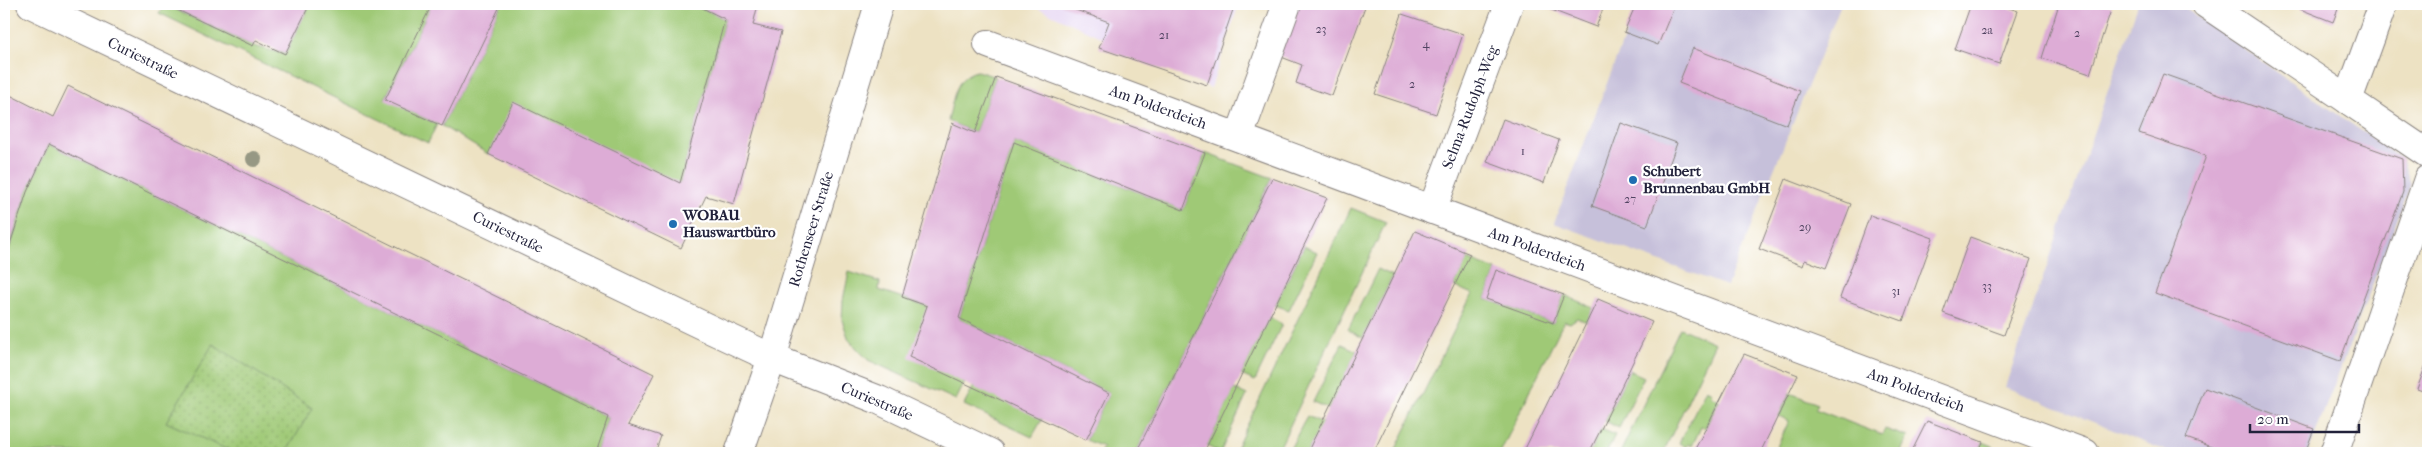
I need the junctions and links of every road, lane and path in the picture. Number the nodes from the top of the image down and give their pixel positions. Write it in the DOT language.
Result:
graph roads {
  1 [pos="30,4"];
  2 [pos="879,4"];
  3 [pos="1287,4"];
  4 [pos="1509,4"];
  5 [pos="2206,4"];
  6 [pos="2383,4"];
  7 [pos="988,44"];
  8 [pos="2348,100"];
  9 [pos="1239,137"];
  10 [pos="2428,154"];
  11 [pos="2428,179"];
  12 [pos="1432,210"];
  13 [pos="772,358"];
  14 [pos="2034,445"];
  15 [pos="739,453"];
  16 [pos="990,453"];
  17 [pos="2085,453"];
  18 [pos="2334,453"];
  1 -- 13 [label="street, Curiestraße"];
  2 -- 13 [label="street, Rothenseer Straße"];
  3 -- 9 [label="street"];
  4 -- 12 [label="street, Selma-Rudolph-Weg"];
  5 -- 8 [label="street"];
  6 -- 8 [label="street"];
  7 -- 9 [label="street, Am Polderdeich"];
  8 -- 10 [label="street"];
  9 -- 12 [label="street, Am Polderdeich"];
  11 -- 18 [label="street"];
  12 -- 14 [label="street, Am Polderdeich"];
  13 -- 15 [label="street, Rothenseer Straße"];
  13 -- 16 [label="street, Curiestraße"];
  14 -- 17 [label="street, Am Polderdeich"];
}
